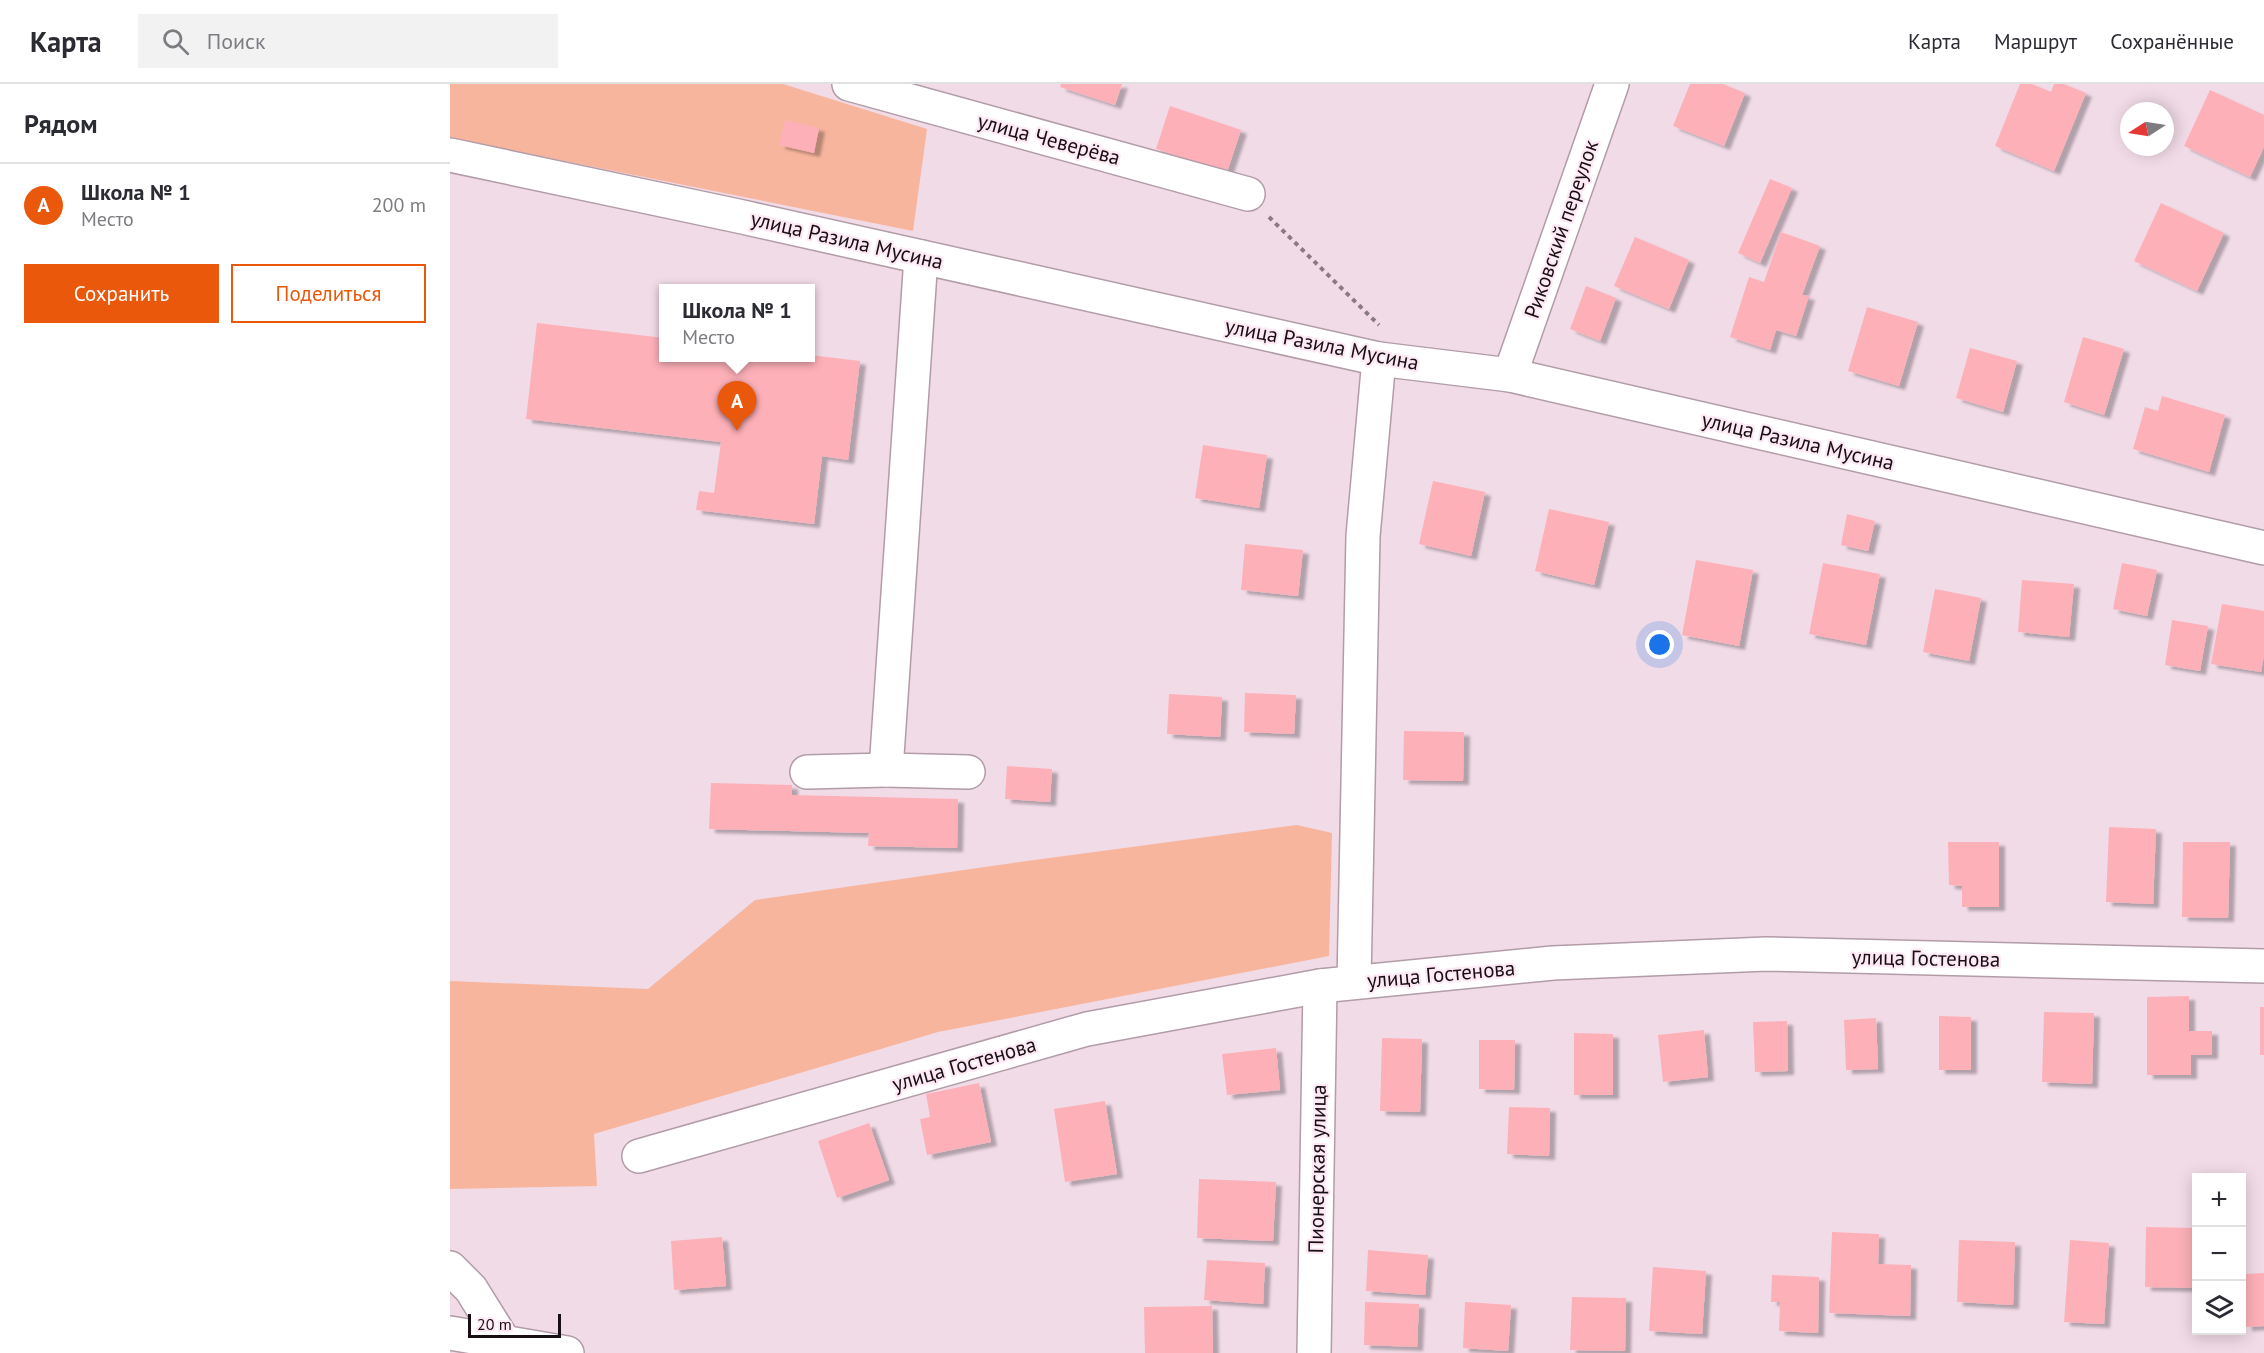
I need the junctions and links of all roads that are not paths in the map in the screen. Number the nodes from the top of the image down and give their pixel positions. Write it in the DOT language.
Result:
graph roads {
  1 [pos="849,84"];
  2 [pos="1612,84"];
  3 [pos="450,155"];
  4 [pos="1248,195"];
  5 [pos="921,257"];
  6 [pos="1379,359"];
  7 [pos="1510,375"];
  8 [pos="2264,548"];
  9 [pos="886,770"];
  10 [pos="807,772"];
  11 [pos="968,772"];
  12 [pos="2264,966"];
  13 [pos="1354,982"];
  14 [pos="1320,986"];
  15 [pos="639,1156"];
  16 [pos="450,1268"];
  17 [pos="450,1333"];
  18 [pos="504,1342"];
  19 [pos="567,1353"];
  20 [pos="1314,1353"];
  1 -- 4 [label="street, улица Чеверёва"];
  2 -- 7 [label="street, Риковский переулок"];
  3 -- 5 [label="street, улица Разила Мусина"];
  5 -- 6 [label="street, улица Разила Мусина"];
  5 -- 9 [label="street"];
  6 -- 7 [label="street, улица Разила Мусина"];
  6 -- 13 [label="street"];
  7 -- 8 [label="street, улица Разила Мусина"];
  9 -- 10 [label="street"];
  9 -- 11 [label="street"];
  12 -- 13 [label="street, улица Гостенова"];
  13 -- 14 [label="street, улица Гостенова"];
  14 -- 15 [label="street, улица Гостенова"];
  14 -- 20 [label="street, Пионерская улица"];
  16 -- 18 [label="street"];
  17 -- 18 [label="street"];
  18 -- 19 [label="street"];
}
